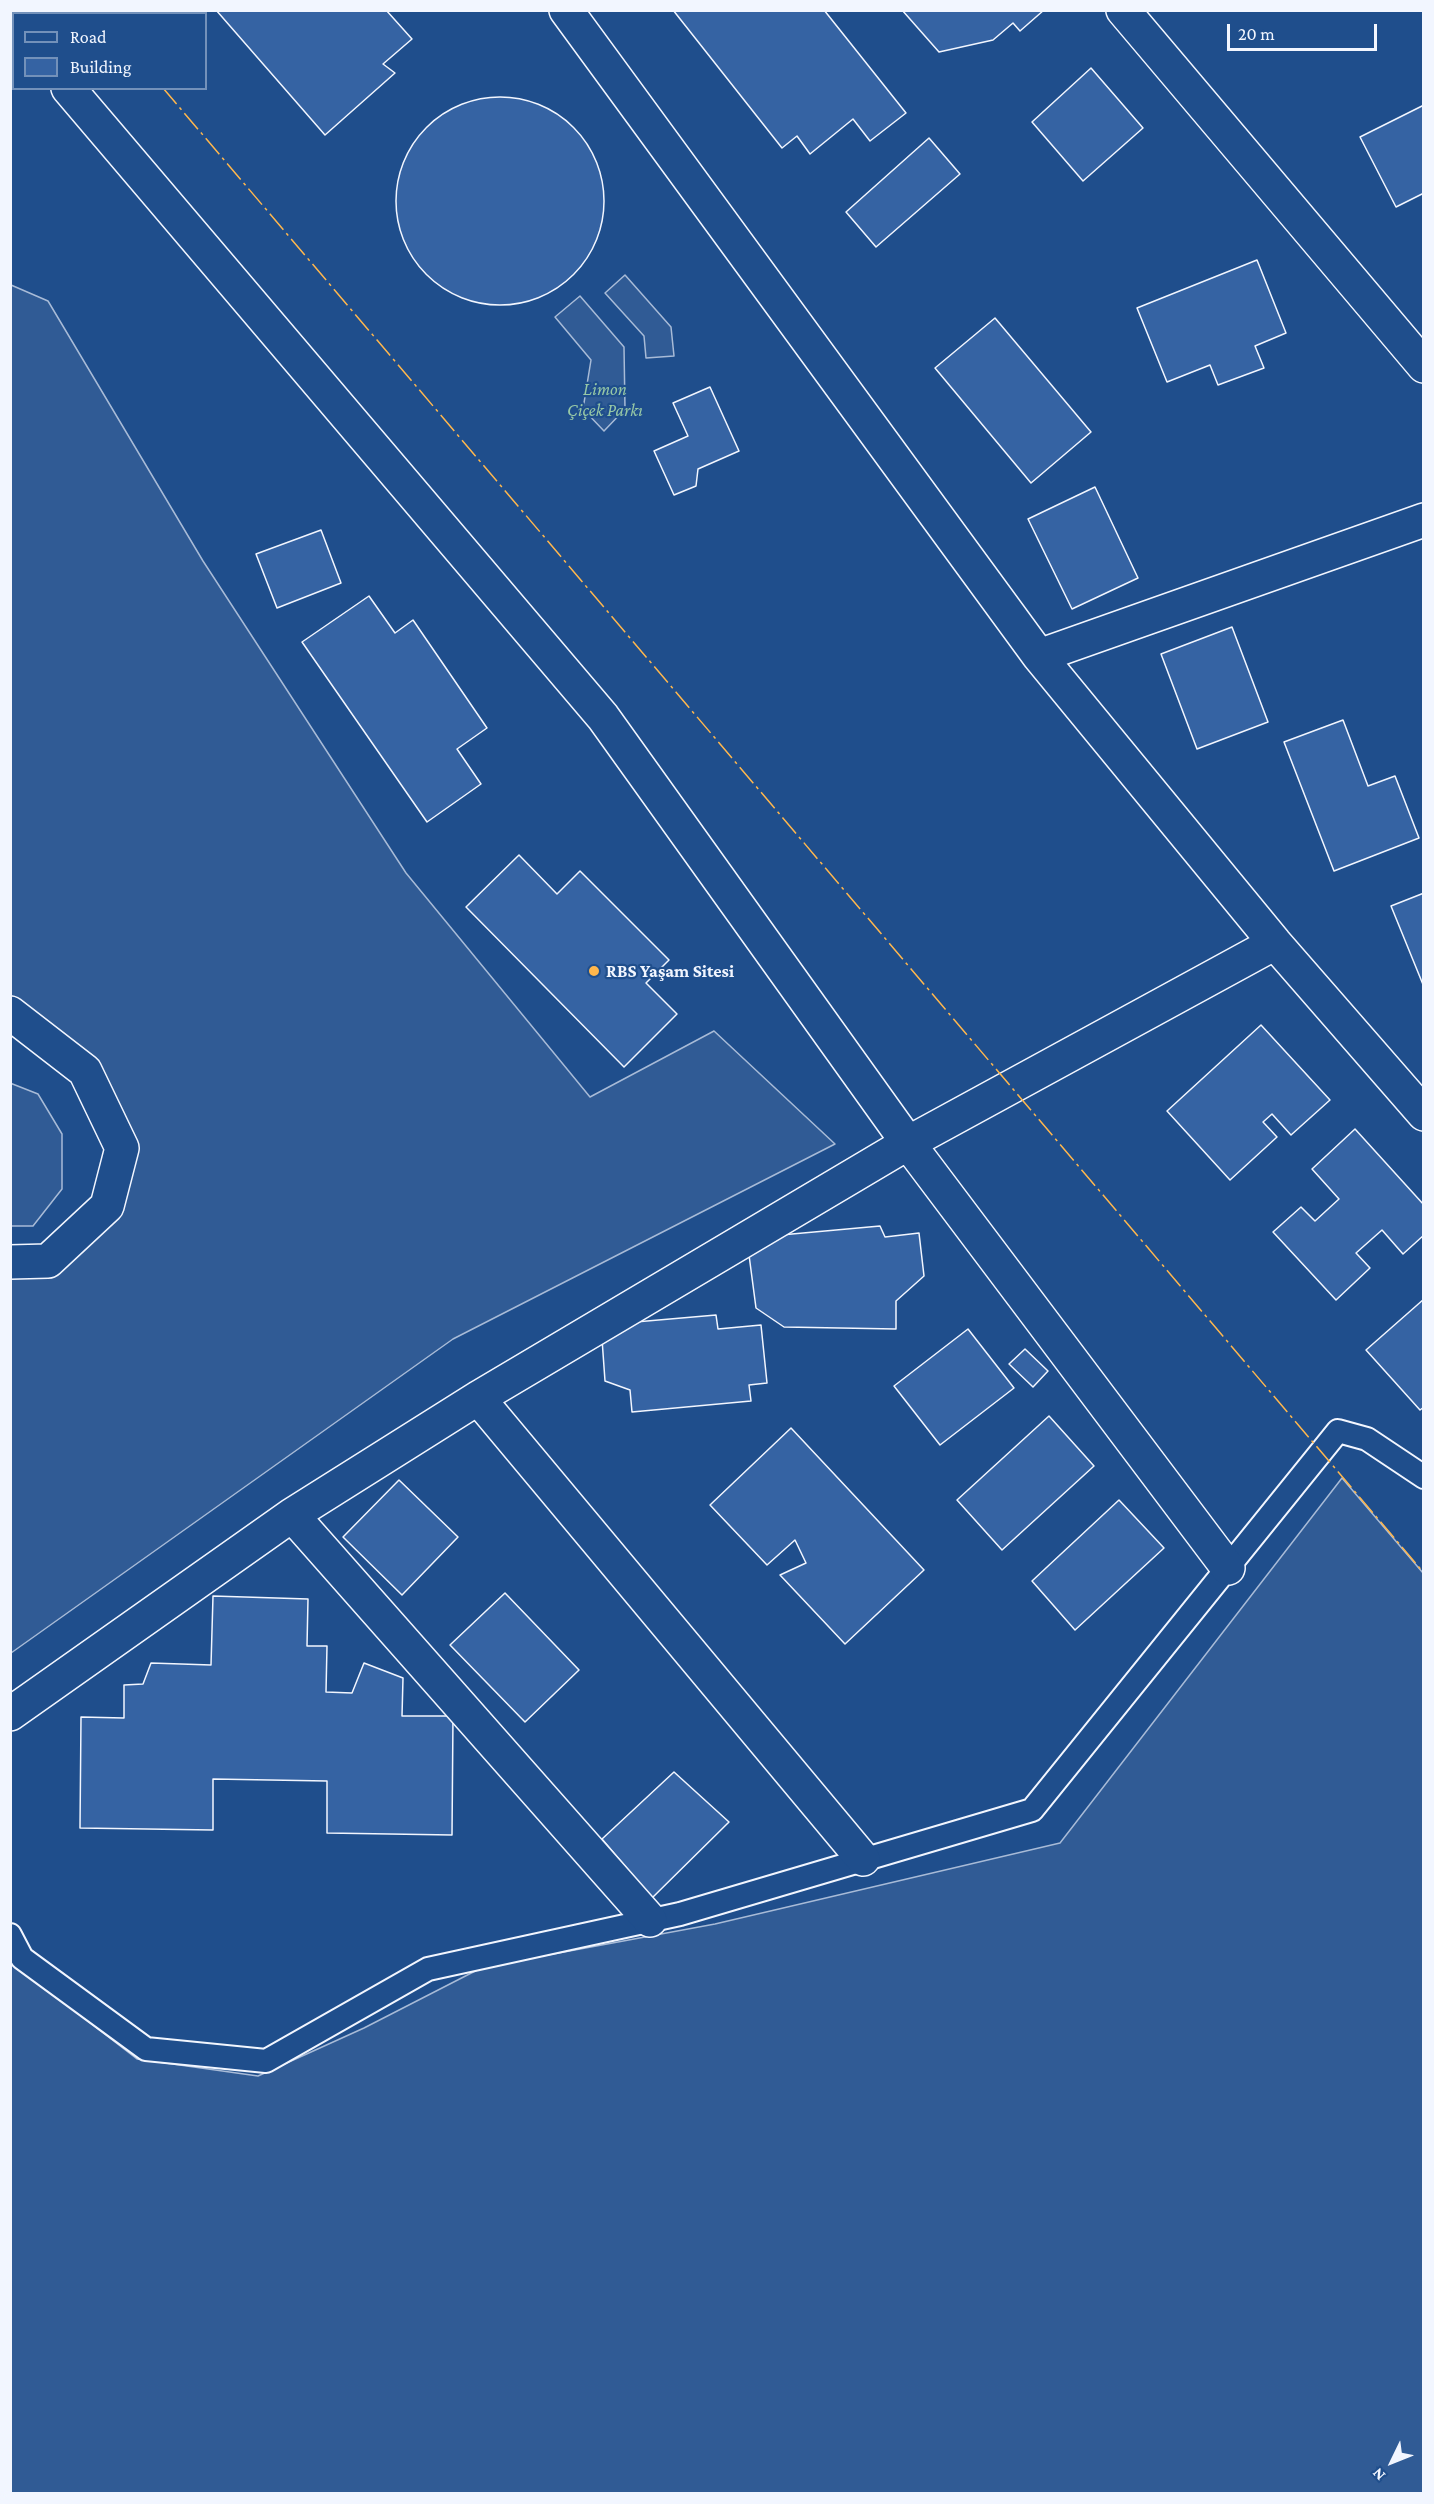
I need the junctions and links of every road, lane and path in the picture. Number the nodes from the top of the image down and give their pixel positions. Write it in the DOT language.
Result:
graph roads {
  1 [pos="566,10"];
  2 [pos="1123,10"];
  3 [pos="70,90"];
  4 [pos="1424,366"];
  5 [pos="1424,520"];
  6 [pos="1039,656"];
  7 [pos="1275,943"];
  8 [pos="10,1013"];
  9 [pos="1424,1114"];
  10 [pos="908,1143"];
  11 [pos="10,1262"];
  12 [pos="478,1398"];
  13 [pos="1424,1477"];
  14 [pos="292,1515"];
  15 [pos="1228,1568"];
  16 [pos="10,1714"];
  17 [pos="863,1860"];
  18 [pos="650,1920"];
  19 [pos="10,1935"];
  1 -- 6 [label="street"];
  2 -- 4 [label="street"];
  3 -- 10 [label="street"];
  5 -- 6 [label="street"];
  6 -- 7 [label="street"];
  7 -- 9 [label="street"];
  7 -- 10 [label="street"];
  8 -- 11 [label="street"];
  10 -- 12 [label="street"];
  10 -- 15 [label="street"];
  12 -- 14 [label="street"];
  12 -- 17 [label="street"];
  13 -- 15 [label="lane"];
  14 -- 16 [label="street"];
  14 -- 18 [label="street"];
  15 -- 17 [label="lane"];
  17 -- 18 [label="lane"];
  18 -- 19 [label="lane"];
}
